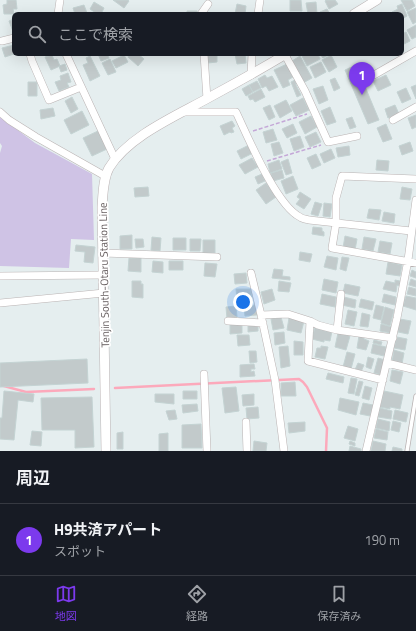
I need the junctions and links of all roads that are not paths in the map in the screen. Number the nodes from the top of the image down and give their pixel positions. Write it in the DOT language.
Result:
graph roads {
  1 [pos="60,0"];
  2 [pos="260,0"];
  3 [pos="377,0"];
  4 [pos="208,4"];
  5 [pos="58,12"];
  6 [pos="202,12"];
  7 [pos="258,12"];
  8 [pos="357,12"];
  9 [pos="12,38"];
  10 [pos="2,41"];
  11 [pos="416,51"];
  12 [pos="31,56"];
  13 [pos="68,56"];
  14 [pos="204,56"];
  15 [pos="252,56"];
  16 [pos="283,56"];
  17 [pos="287,56"];
  18 [pos="251,75"];
  19 [pos="374,75"];
  20 [pos="81,87"];
  21 [pos="207,99"];
  22 [pos="416,107"];
  23 [pos="0,112"];
  24 [pos="181,112"];
  25 [pos="393,120"];
  26 [pos="357,136"];
  27 [pos="115,159"];
  28 [pos="105,176"];
  29 [pos="416,179"];
  30 [pos="416,201"];
  31 [pos="336,223"];
  32 [pos="411,231"];
  33 [pos="103,252"];
  34 [pos="217,257"];
  35 [pos="408,260"];
  36 [pos="416,263"];
  37 [pos="251,273"];
  38 [pos="103,275"];
  39 [pos="0,276"];
  40 [pos="104,293"];
  41 [pos="341,294"];
  42 [pos="0,303"];
  43 [pos="262,319"];
  44 [pos="228,321"];
  45 [pos="310,321"];
  46 [pos="337,330"];
  47 [pos="393,338"];
  48 [pos="387,363"];
  49 [pos="416,370"];
  50 [pos="204,374"];
  51 [pos="383,380"];
  52 [pos="416,396"];
  53 [pos="246,422"];
  54 [pos="106,451"];
  55 [pos="207,451"];
  56 [pos="247,451"];
  57 [pos="284,451"];
  58 [pos="366,451"];
  59 [pos="407,451"];
  1 -- 5 [label="street"];
  2 -- 7 [label="street"];
  3 -- 8 [label="main road"];
  4 -- 6 [label="street"];
  9 -- 10 [label="street"];
  11 -- 19 [label="street"];
  12 -- 20 [label="street"];
  13 -- 20 [label="street"];
  14 -- 21 [label="street"];
  15 -- 18 [label="street"];
  16 -- 18 [label="main road, Tenjin South-Otaru Station Line"];
  17 -- 26 [label="street"];
  18 -- 21 [label="main road, Tenjin South-Otaru Station Line"];
  20 -- 27 [label="street"];
  21 -- 24 [label="main road, Tenjin South-Otaru Station Line"];
  22 -- 25 [label="street"];
  23 -- 28 [label="street"];
  24 -- 27 [label="main road, Tenjin South-Otaru Station Line"];
  24 -- 31 [label="street"];
  27 -- 28 [label="main road, Tenjin South-Otaru Station Line"];
  28 -- 33 [label="main road, Tenjin South-Otaru Station Line"];
  29 -- 31 [label="street"];
  30 -- 32 [label="street"];
  31 -- 32 [label="street"];
  31 -- 35 [label="street"];
  32 -- 35 [label="street"];
  33 -- 34 [label="street"];
  33 -- 38 [label="main road, Tenjin South-Otaru Station Line"];
  35 -- 36 [label="street"];
  35 -- 47 [label="street"];
  37 -- 43 [label="street"];
  38 -- 39 [label="street"];
  38 -- 40 [label="main road, Tenjin South-Otaru Station Line"];
  40 -- 42 [label="street"];
  40 -- 54 [label="main road, Tenjin South-Otaru Station Line"];
  41 -- 46 [label="street"];
  43 -- 44 [label="street"];
  43 -- 45 [label="street"];
  43 -- 57 [label="street"];
  45 -- 46 [label="street"];
  45 -- 51 [label="street"];
  46 -- 47 [label="street"];
  47 -- 48 [label="street"];
  48 -- 49 [label="street"];
  48 -- 51 [label="street"];
  50 -- 55 [label="street"];
  51 -- 58 [label="street"];
  52 -- 59 [label="lane"];
  53 -- 56 [label="street"];
}
